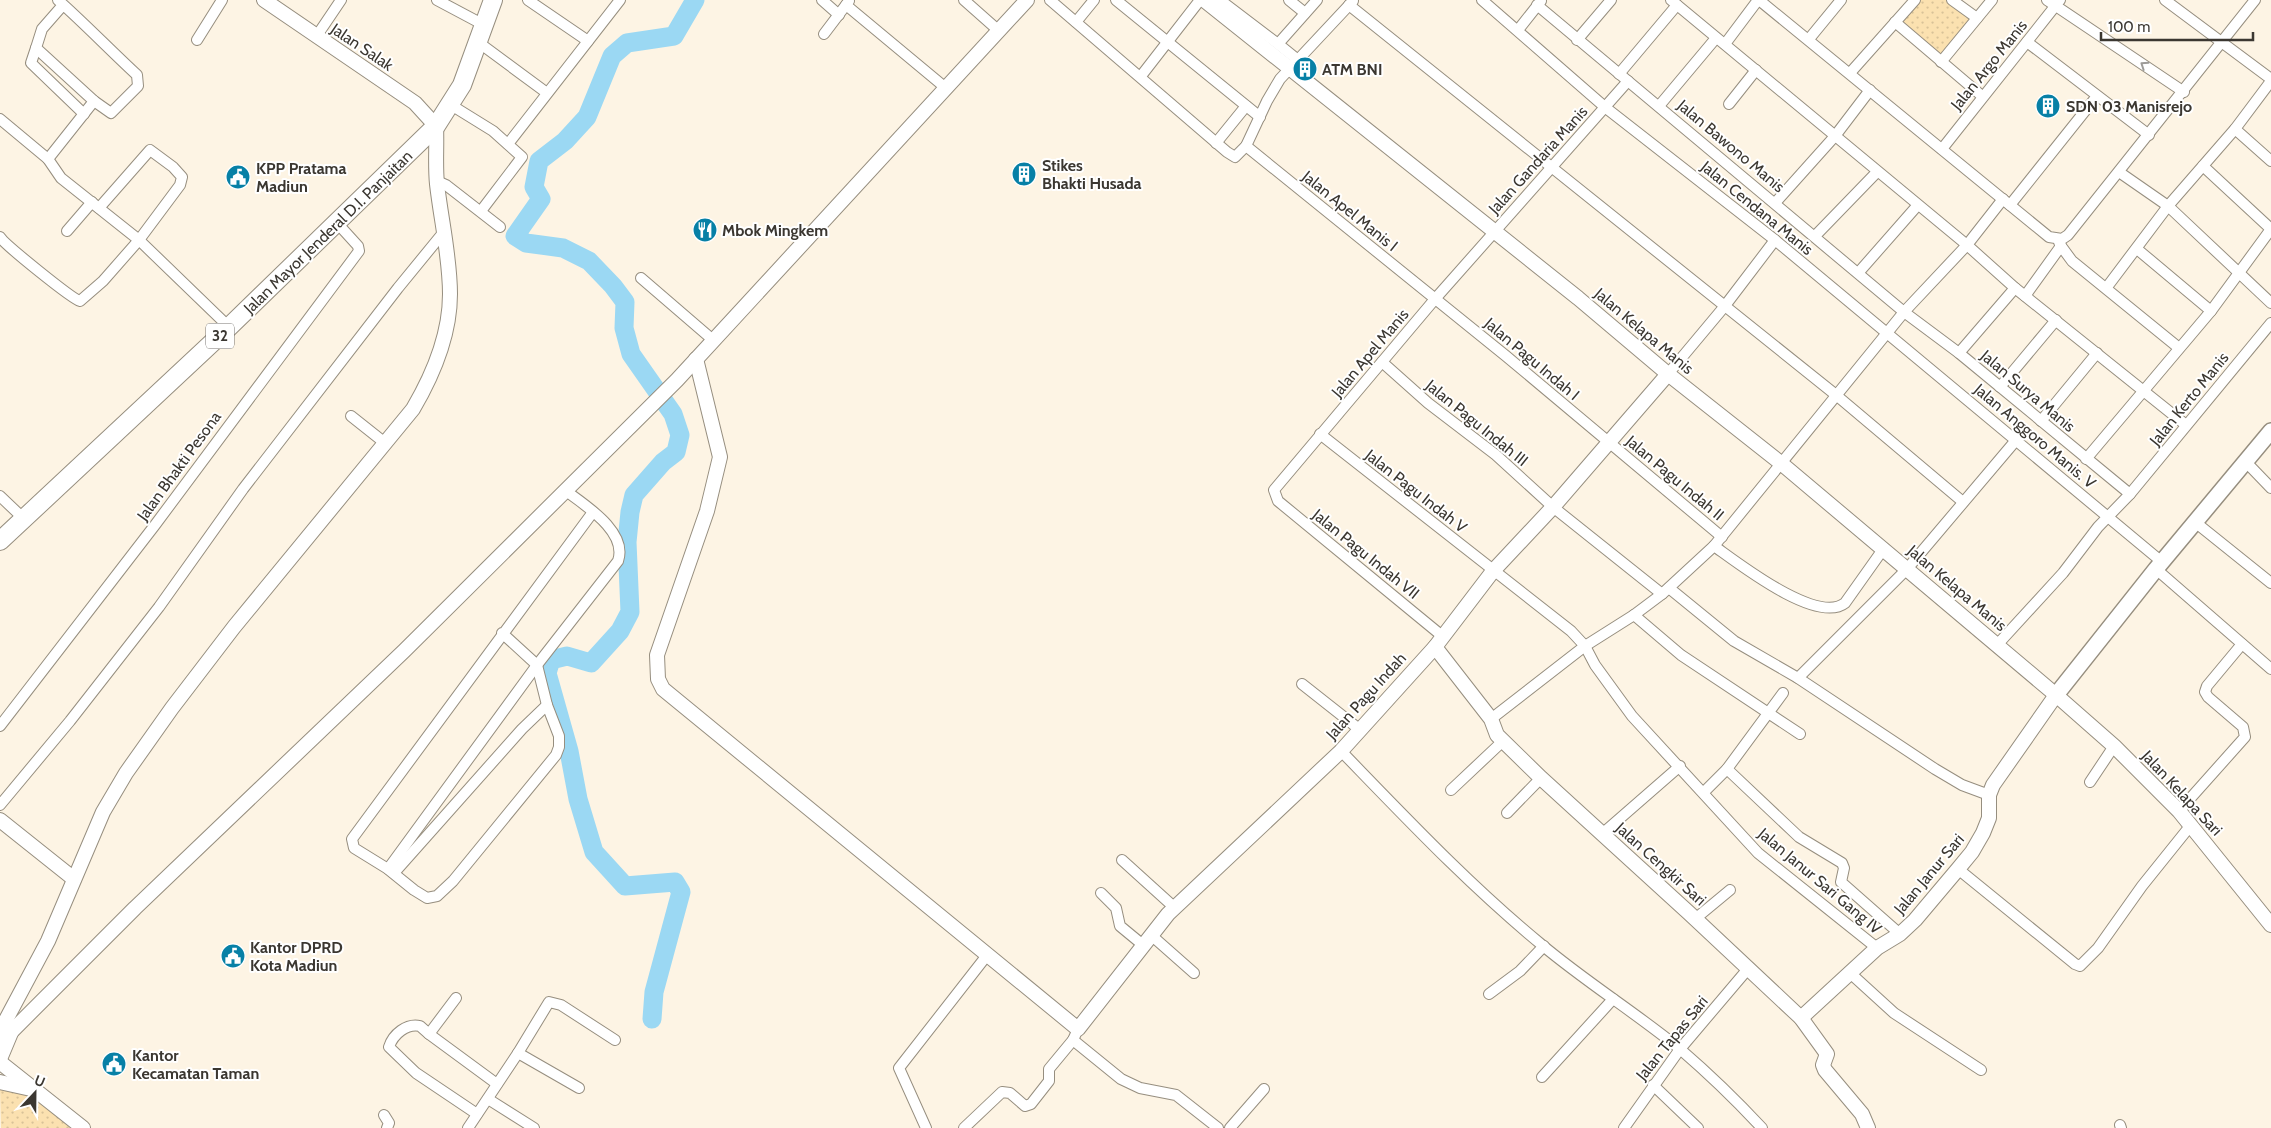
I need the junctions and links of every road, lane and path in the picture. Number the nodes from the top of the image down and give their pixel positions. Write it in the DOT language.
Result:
graph roads {
  1 [pos="222,0"];
  2 [pos="264,0"];
  3 [pos="341,0"];
  4 [pos="437,0"];
  5 [pos="493,0"];
  6 [pos="528,0"];
  7 [pos="620,0"];
  8 [pos="822,0"];
  9 [pos="964,0"];
  10 [pos="1027,0"];
  11 [pos="1050,0"];
  12 [pos="1094,0"];
  13 [pos="1116,0"];
  14 [pos="1202,0"];
  15 [pos="1220,0"];
  16 [pos="1289,0"];
  17 [pos="1317,0"];
  18 [pos="1482,0"];
  19 [pos="1611,0"];
  20 [pos="1759,0"];
  21 [pos="1841,0"];
  22 [pos="1915,0"];
  23 [pos="1952,0"];
  24 [pos="1992,0"];
  25 [pos="2165,0"];
  26 [pos="2255,0"];
  27 [pos="848,2"];
  28 [pos="1351,2"];
  29 [pos="1539,2"];
  30 [pos="1674,2"];
  31 [pos="2054,2"];
  32 [pos="61,3"];
  33 [pos="1305,13"];
  34 [pos="839,15"];
  35 [pos="1977,18"];
  36 [pos="1076,22"];
  37 [pos="1895,22"];
  38 [pos="484,25"];
  39 [pos="1518,30"];
  40 [pos="999,31"];
  41 [pos="824,34"];
  42 [pos="316,37"];
  43 [pos="1716,38"];
  44 [pos="1809,39"];
  45 [pos="197,40"];
  46 [pos="1577,40"];
  47 [pos="588,41"];
  48 [pos="1168,41"];
  49 [pos="478,42"];
  50 [pos="2027,42"];
  51 [pos="2222,43"];
  52 [pos="1278,44"];
  53 [pos="1725,44"];
  54 [pos="36,48"];
  55 [pos="1941,62"];
  56 [pos="1293,65"];
  57 [pos="1756,70"];
  58 [pos="1850,73"];
  59 [pos="1619,74"];
  60 [pos="1141,76"];
  61 [pos="2271,80"];
  62 [pos="1628,81"];
  63 [pos="947,89"];
  64 [pos="1870,90"];
  65 [pos="2184,92"];
  66 [pos="547,94"];
  67 [pos="1982,96"];
  68 [pos="2097,96"];
  69 [pos="94,101"];
  70 [pos="1729,104"];
  71 [pos="451,105"];
  72 [pos="1246,106"];
  73 [pos="1659,106"];
  74 [pos="1606,108"];
  75 [pos="84,114"];
  76 [pos="1260,118"];
  77 [pos="0,119"];
  78 [pos="436,126"];
  79 [pos="2235,129"];
  80 [pos="2149,135"];
  81 [pos="1835,136"];
  82 [pos="1216,143"];
  83 [pos="508,144"];
  84 [pos="1246,146"];
  85 [pos="1942,149"];
  86 [pos="48,159"];
  87 [pos="2271,161"];
  88 [pos="1552,165"];
  89 [pos="2203,166"];
  90 [pos="1877,172"];
  91 [pos="2119,172"];
  92 [pos="437,181"];
  93 [pos="2006,202"];
  94 [pos="1775,203"];
  95 [pos="96,205"];
  96 [pos="1917,206"];
  97 [pos="2168,206"];
  98 [pos="481,211"];
  99 [pos="338,224"];
  100 [pos="500,227"];
  101 [pos="2271,229"];
  102 [pos="67,231"];
  103 [pos="1493,232"];
  104 [pos="443,233"];
  105 [pos="1815,236"];
  106 [pos="1,240"];
  107 [pos="139,240"];
  108 [pos="1775,240"];
  109 [pos="2060,243"];
  110 [pos="1967,245"];
  111 [pos="2137,249"];
  112 [pos="1859,272"];
  113 [pos="2239,274"];
  114 [pos="641,278"];
  115 [pos="2107,287"];
  116 [pos="2016,288"];
  117 [pos="2025,296"];
  118 [pos="1435,299"];
  119 [pos="2271,303"];
  120 [pos="1724,307"];
  121 [pos="2210,311"];
  122 [pos="1904,312"];
  123 [pos="2056,320"];
  124 [pos="2271,323"];
  125 [pos="229,328"];
  126 [pos="1888,333"];
  127 [pos="713,340"];
  128 [pos="2179,348"];
  129 [pos="1958,353"];
  130 [pos="2097,353"];
  131 [pos="696,359"];
  132 [pos="1382,362"];
  133 [pos="1668,374"];
  134 [pos="2000,387"];
  135 [pos="2143,390"];
  136 [pos="1836,395"];
  137 [pos="351,416"];
  138 [pos="2041,421"];
  139 [pos="2186,426"];
  140 [pos="2271,431"];
  141 [pos="1320,434"];
  142 [pos="2017,439"];
  143 [pos="1609,442"];
  144 [pos="385,443"];
  145 [pos="2086,459"];
  146 [pos="2245,461"];
  147 [pos="1782,464"];
  148 [pos="2271,488"];
  149 [pos="566,491"];
  150 [pos="2130,494"];
  151 [pos="1274,495"];
  152 [pos="0,496"];
  153 [pos="1963,502"];
  154 [pos="1553,507"];
  155 [pos="592,512"];
  156 [pos="2107,517"];
  157 [pos="24,519"];
  158 [pos="2195,522"];
  159 [pos="1722,537"];
  160 [pos="0,541"];
  161 [pos="1714,546"];
  162 [pos="1884,548"];
  163 [pos="2159,566"];
  164 [pos="1907,569"];
  165 [pos="1493,572"];
  166 [pos="2271,583"];
  167 [pos="1666,591"];
  168 [pos="1634,615"];
  169 [pos="502,633"];
  170 [pos="1438,641"];
  171 [pos="2242,644"];
  172 [pos="1998,645"];
  173 [pos="1585,646"];
  174 [pos="537,665"];
  175 [pos="2271,669"];
  176 [pos="1798,678"];
  177 [pos="1302,684"];
  178 [pos="1783,693"];
  179 [pos="2056,695"];
  180 [pos="547,705"];
  181 [pos="1767,713"];
  182 [pos="1491,719"];
  183 [pos="0,726"];
  184 [pos="1358,728"];
  185 [pos="1800,734"];
  186 [pos="1500,738"];
  187 [pos="2114,746"];
  188 [pos="1341,751"];
  189 [pos="1680,766"];
  190 [pos="1727,769"];
  191 [pos="1541,778"];
  192 [pos="2090,782"];
  193 [pos="1451,790"];
  194 [pos="1704,792"];
  195 [pos="1989,795"];
  196 [pos="0,805"];
  197 [pos="2179,811"];
  198 [pos="1506,813"];
  199 [pos="0,820"];
  200 [pos="2191,825"];
  201 [pos="1602,834"];
  202 [pos="1122,860"];
  203 [pos="1958,869"];
  204 [pos="391,871"];
  205 [pos="74,879"];
  206 [pos="1730,890"];
  207 [pos="1101,893"];
  208 [pos="1175,908"];
  209 [pos="1696,919"];
  210 [pos="2271,925"];
  211 [pos="1900,934"];
  212 [pos="1147,940"];
  213 [pos="1544,946"];
  214 [pos="1877,948"];
  215 [pos="988,954"];
  216 [pos="1747,970"];
  217 [pos="1849,972"];
  218 [pos="1194,973"];
  219 [pos="1489,994"];
  220 [pos="456,998"];
  221 [pos="1613,999"];
  222 [pos="1801,1018"];
  223 [pos="7,1030"];
  224 [pos="429,1034"];
  225 [pos="1076,1034"];
  226 [pos="0,1037"];
  227 [pos="615,1040"];
  228 [pos="1680,1049"];
  229 [pos="518,1053"];
  230 [pos="0,1061"];
  231 [pos="0,1070"];
  232 [pos="1981,1070"];
  233 [pos="1542,1077"];
  234 [pos="0,1082"];
  235 [pos="497,1084"];
  236 [pos="1653,1085"];
  237 [pos="579,1088"];
  238 [pos="1264,1089"];
  239 [pos="34,1090"];
  240 [pos="488,1099"];
  241 [pos="477,1114"];
  242 [pos="384,1115"];
  243 [pos="83,1128"];
  244 [pos="387,1128"];
  245 [pos="468,1128"];
  246 [pos="534,1128"];
  247 [pos="926,1128"];
  248 [pos="964,1128"];
  249 [pos="1218,1128"];
  250 [pos="1230,1128"];
  251 [pos="1624,1128"];
  252 [pos="1698,1128"];
  253 [pos="1762,1128"];
  254 [pos="1868,1128"];
  1 -- 45 [label="street"];
  2 -- 42 [label="street, Jalan Salak"];
  3 -- 42 [label="street"];
  4 -- 38 [label="street"];
  5 -- 38 [label="highway, 32"];
  6 -- 47 [label="street"];
  7 -- 47 [label="street"];
  8 -- 34 [label="street"];
  9 -- 40 [label="street"];
  10 -- 40 [label="street"];
  11 -- 36 [label="street"];
  12 -- 36 [label="street"];
  13 -- 48 [label="street"];
  14 -- 48 [label="street"];
  14 -- 56 [label="street, Jalan Kelapa Manis"];
  15 -- 52 [label="street"];
  16 -- 33 [label="street"];
  17 -- 33 [label="street"];
  18 -- 39 [label="street, Jalan Cendana Manis"];
  19 -- 46 [label="street"];
  20 -- 44 [label="street"];
  20 -- 53 [label="street"];
  21 -- 44 [label="street"];
  22 -- 37 [label="street"];
  23 -- 35 [label="street"];
  24 -- 35 [label="street"];
  25 -- 51 [label="street"];
  26 -- 51 [label="street"];
  27 -- 34 [label="street"];
  27 -- 63 [label="street"];
  28 -- 56 [label="street"];
  28 -- 88 [label="street"];
  29 -- 39 [label="street"];
  29 -- 46 [label="street, Jalan Bawono Manis"];
  30 -- 43 [label="street"];
  30 -- 59 [label="street"];
  31 -- 50 [label="street, Jalan Argo Manis"];
  65 -- 31 [label="street, one-way"];
  32 -- 54 [label="street"];
  32 -- 69 [label="street"];
  33 -- 52 [label="street"];
  34 -- 41 [label="street"];
  35 -- 55 [label="street"];
  36 -- 60 [label="street"];
  37 -- 55 [label="street"];
  37 -- 58 [label="street"];
  38 -- 49 [label="highway, 32"];
  39 -- 74 [label="street, Jalan Cendana Manis"];
  40 -- 63 [label="street"];
  42 -- 78 [label="street, Jalan Salak"];
  43 -- 53 [label="street"];
  43 -- 73 [label="street"];
  44 -- 58 [label="street"];
  46 -- 59 [label="street, Jalan Bawono Manis"];
  47 -- 66 [label="street"];
  48 -- 60 [label="street"];
  48 -- 72 [label="street"];
  49 -- 66 [label="street"];
  49 -- 71 [label="highway, 32"];
  50 -- 67 [label="street, Jalan Argo Manis"];
  50 -- 68 [label="street"];
  51 -- 61 [label="street"];
  51 -- 65 [label="street"];
  52 -- 56 [label="street"];
  53 -- 57 [label="street"];
  54 -- 69 [label="street"];
  54 -- 75 [label="street"];
  55 -- 67 [label="street"];
  56 -- 76 [label="street"];
  56 -- 103 [label="street, Jalan Kelapa Manis"];
  57 -- 70 [label="street"];
  57 -- 81 [label="street"];
  58 -- 64 [label="street"];
  59 -- 62 [label="street, Jalan Bawono Manis"];
  60 -- 82 [label="street"];
  61 -- 79 [label="street"];
  62 -- 73 [label="street, Jalan Bawono Manis"];
  62 -- 74 [label="street, Jalan Gandaria Manis"];
  63 -- 127 [label="street"];
  64 -- 81 [label="street"];
  64 -- 85 [label="street"];
  65 -- 80 [label="street"];
  66 -- 83 [label="street"];
  67 -- 85 [label="street, Jalan Argo Manis"];
  68 -- 80 [label="street"];
  68 -- 93 [label="street"];
  69 -- 75 [label="street"];
  71 -- 78 [label="highway, 32"];
  71 -- 83 [label="street"];
  72 -- 76 [label="street"];
  72 -- 82 [label="street"];
  73 -- 94 [label="street, Jalan Bawono Manis"];
  74 -- 88 [label="street, Jalan Gandaria Manis"];
  74 -- 108 [label="street, Jalan Cendana Manis"];
  75 -- 86 [label="street"];
  76 -- 84 [label="street"];
  77 -- 86 [label="street"];
  78 -- 92 [label="street"];
  78 -- 99 [label="highway, Jalan Mayor Jenderal D.I. Panjaitan / 32"];
  79 -- 87 [label="street"];
  79 -- 89 [label="street"];
  80 -- 91 [label="street"];
  81 -- 90 [label="street"];
  81 -- 94 [label="street"];
  82 -- 84 [label="street"];
  83 -- 98 [label="street"];
  84 -- 118 [label="street, Jalan Apel Manis I"];
  85 -- 93 [label="street"];
  86 -- 95 [label="street"];
  88 -- 103 [label="street, Jalan Gandaria Manis"];
  88 -- 120 [label="street"];
  89 -- 97 [label="street"];
  89 -- 101 [label="street"];
  90 -- 96 [label="street"];
  90 -- 105 [label="street"];
  91 -- 97 [label="street"];
  91 -- 109 [label="street"];
  92 -- 98 [label="street"];
  92 -- 104 [label="street"];
  93 -- 109 [label="street"];
  93 -- 110 [label="street"];
  94 -- 105 [label="street, Jalan Bawono Manis"];
  95 -- 102 [label="street"];
  95 -- 107 [label="street"];
  95 -- 107 [label="street"];
  96 -- 110 [label="street"];
  96 -- 112 [label="street"];
  97 -- 111 [label="street"];
  97 -- 113 [label="street"];
  98 -- 100 [label="street"];
  99 -- 125 [label="highway, Jalan Mayor Jenderal D.I. Panjaitan / 32"];
  99 -- 183 [label="street, Jalan Bhakti Pesona"];
  101 -- 113 [label="street"];
  103 -- 118 [label="street, Jalan Apel Manis"];
  103 -- 133 [label="street, Jalan Kelapa Manis"];
  104 -- 144 [label="street"];
  104 -- 196 [label="street"];
  105 -- 112 [label="street, Jalan Bawono Manis"];
  106 -- 107 [label="street"];
  107 -- 125 [label="street"];
  108 -- 120 [label="street"];
  108 -- 126 [label="street, Jalan Cendana Manis"];
  109 -- 115 [label="street"];
  109 -- 117 [label="street"];
  110 -- 116 [label="street"];
  110 -- 122 [label="street"];
  111 -- 115 [label="street"];
  111 -- 121 [label="street"];
  112 -- 122 [label="street, Jalan Bawono Manis"];
  113 -- 119 [label="street"];
  113 -- 121 [label="street"];
  114 -- 127 [label="street"];
  115 -- 128 [label="street"];
  116 -- 117 [label="street"];
  116 -- 129 [label="street"];
  117 -- 123 [label="street"];
  118 -- 132 [label="street, Jalan Apel Manis"];
  118 -- 143 [label="street, Jalan Pagu Indah I"];
  120 -- 133 [label="street"];
  120 -- 136 [label="street"];
  121 -- 128 [label="street"];
  122 -- 126 [label="street"];
  122 -- 129 [label="street, Jalan Surya Manis"];
  123 -- 130 [label="street"];
  123 -- 134 [label="street"];
  124 -- 139 [label="street, Jalan Kerto Manis"];
  125 -- 157 [label="highway, Jalan Mayor Jenderal D.I. Panjaitan / 32"];
  126 -- 136 [label="street"];
  126 -- 142 [label="street, Jalan Anggoro Manis. V"];
  127 -- 131 [label="street"];
  128 -- 135 [label="street"];
  129 -- 134 [label="street, Jalan Surya Manis"];
  130 -- 135 [label="street"];
  130 -- 138 [label="street"];
  131 -- 149 [label="street"];
  131 -- 215 [label="street"];
  132 -- 141 [label="street, Jalan Apel Manis"];
  132 -- 154 [label="street, Jalan Pagu Indah III"];
  133 -- 143 [label="street, Jalan Pagu Indah"];
  133 -- 147 [label="street, Jalan Kelapa Manis"];
  134 -- 138 [label="street, Jalan Surya Manis"];
  135 -- 139 [label="street"];
  135 -- 145 [label="street"];
  136 -- 147 [label="street"];
  136 -- 153 [label="street"];
  137 -- 144 [label="street"];
  138 -- 145 [label="street, Jalan Surya Manis"];
  139 -- 150 [label="street, Jalan Kerto Manis"];
  140 -- 146 [label="main road"];
  141 -- 151 [label="street, Jalan Apel Manis"];
  141 -- 165 [label="street, Jalan Pagu Indah V"];
  142 -- 153 [label="street"];
  142 -- 156 [label="street, Jalan Anggoro Manis. V"];
  143 -- 154 [label="street, Jalan Pagu Indah"];
  143 -- 159 [label="street, Jalan Pagu Indah II"];
  144 -- 205 [label="street"];
  145 -- 150 [label="street, Jalan Surya Manis"];
  146 -- 148 [label="street"];
  146 -- 158 [label="main road"];
  147 -- 159 [label="street"];
  147 -- 162 [label="street, Jalan Kelapa Manis"];
  149 -- 155 [label="street"];
  149 -- 223 [label="street"];
  150 -- 156 [label="street, Jalan Kerto Manis"];
  151 -- 170 [label="street, Jalan Pagu Indah VII"];
  152 -- 157 [label="street"];
  153 -- 164 [label="street"];
  154 -- 165 [label="street, Jalan Pagu Indah"];
  154 -- 167 [label="street, Jalan Pagu Indah III"];
  155 -- 169 [label="street"];
  155 -- 174 [label="street"];
  156 -- 163 [label="street, Jalan Anggoro Manis. V"];
  156 -- 172 [label="street, Jalan Kerto Manis"];
  157 -- 160 [label="highway, Jalan Mayor Jenderal D.I. Panjaitan / 32"];
  158 -- 163 [label="main road"];
  158 -- 166 [label="street"];
  159 -- 161 [label="street"];
  161 -- 162 [label="street"];
  161 -- 167 [label="street"];
  162 -- 164 [label="street, Jalan Kelapa Manis"];
  163 -- 171 [label="street, Jalan Anggoro Manis. V"];
  163 -- 179 [label="main road"];
  164 -- 172 [label="street, Jalan Kelapa Manis"];
  164 -- 176 [label="street"];
  165 -- 170 [label="street, Jalan Pagu Indah"];
  165 -- 173 [label="street, Jalan Pagu Indah V"];
  167 -- 168 [label="street"];
  167 -- 176 [label="street, Jalan Pagu Indah III"];
  168 -- 173 [label="street"];
  168 -- 181 [label="street"];
  169 -- 174 [label="street"];
  169 -- 204 [label="street"];
  170 -- 182 [label="street"];
  170 -- 184 [label="street, Jalan Pagu Indah"];
  171 -- 175 [label="street, Jalan Anggoro Manis. V"];
  171 -- 197 [label="street"];
  172 -- 179 [label="street, Jalan Kelapa Manis"];
  173 -- 182 [label="street"];
  173 -- 189 [label="street, Jalan Janur Sari Gang IV"];
  174 -- 180 [label="street"];
  174 -- 204 [label="street"];
  176 -- 195 [label="street, Jalan Pagu Indah III"];
  177 -- 184 [label="street"];
  178 -- 181 [label="street"];
  179 -- 187 [label="street, Jalan Kelapa Sari"];
  179 -- 195 [label="street, Jalan Janur Sari"];
  180 -- 204 [label="street"];
  180 -- 204 [label="street"];
  181 -- 185 [label="street"];
  181 -- 190 [label="street"];
  182 -- 186 [label="street"];
  184 -- 188 [label="street, Jalan Pagu Indah"];
  186 -- 191 [label="street, Jalan Cengkir Sari"];
  186 -- 193 [label="street"];
  187 -- 192 [label="street"];
  187 -- 197 [label="street, Jalan Kelapa Sari"];
  188 -- 208 [label="street, Jalan Pagu Indah"];
  188 -- 213 [label="street"];
  189 -- 194 [label="street, Jalan Janur Sari Gang IV"];
  189 -- 201 [label="street"];
  190 -- 194 [label="street"];
  190 -- 211 [label="street"];
  191 -- 198 [label="street"];
  191 -- 201 [label="street, Jalan Cengkir Sari"];
  194 -- 214 [label="street, Jalan Janur Sari Gang IV"];
  195 -- 203 [label="street, Jalan Janur Sari"];
  197 -- 200 [label="street, Jalan Kelapa Sari"];
  199 -- 205 [label="street"];
  200 -- 203 [label="street"];
  200 -- 210 [label="street, Jalan Kelapa Sari"];
  201 -- 209 [label="street, Jalan Cengkir Sari"];
  202 -- 208 [label="street"];
  203 -- 211 [label="street, Jalan Janur Sari"];
  205 -- 223 [label="street"];
  206 -- 209 [label="street"];
  207 -- 212 [label="street"];
  208 -- 212 [label="street, Jalan Pagu Indah"];
  209 -- 216 [label="street, Jalan Cengkir Sari"];
  211 -- 214 [label="street, Jalan Janur Sari"];
  212 -- 218 [label="street"];
  212 -- 225 [label="street, Jalan Pagu Indah"];
  213 -- 219 [label="street"];
  213 -- 221 [label="street"];
  214 -- 217 [label="street, Jalan Janur Sari"];
  215 -- 225 [label="street"];
  215 -- 247 [label="street"];
  216 -- 222 [label="street, Jalan Cengkir Sari"];
  216 -- 228 [label="street, Jalan Tapas Sari"];
  217 -- 222 [label="street, Jalan Janur Sari"];
  217 -- 232 [label="street"];
  220 -- 224 [label="street"];
  221 -- 228 [label="street"];
  221 -- 233 [label="street"];
  222 -- 254 [label="street, Jalan Cengkir Sari"];
  223 -- 226 [label="street"];
  223 -- 230 [label="street"];
  224 -- 235 [label="street"];
  224 -- 241 [label="street"];
  225 -- 248 [label="street"];
  225 -- 249 [label="street"];
  227 -- 229 [label="street"];
  228 -- 236 [label="street, Jalan Tapas Sari"];
  228 -- 253 [label="street"];
  229 -- 235 [label="street"];
  229 -- 237 [label="street"];
  230 -- 231 [label="street"];
  230 -- 239 [label="street"];
  234 -- 239 [label="street"];
  235 -- 240 [label="street"];
  236 -- 251 [label="street, Jalan Tapas Sari"];
  236 -- 252 [label="street"];
  238 -- 250 [label="street"];
  239 -- 243 [label="street"];
  240 -- 241 [label="street"];
  240 -- 246 [label="street"];
  241 -- 245 [label="street"];
  242 -- 244 [label="street"];
}
